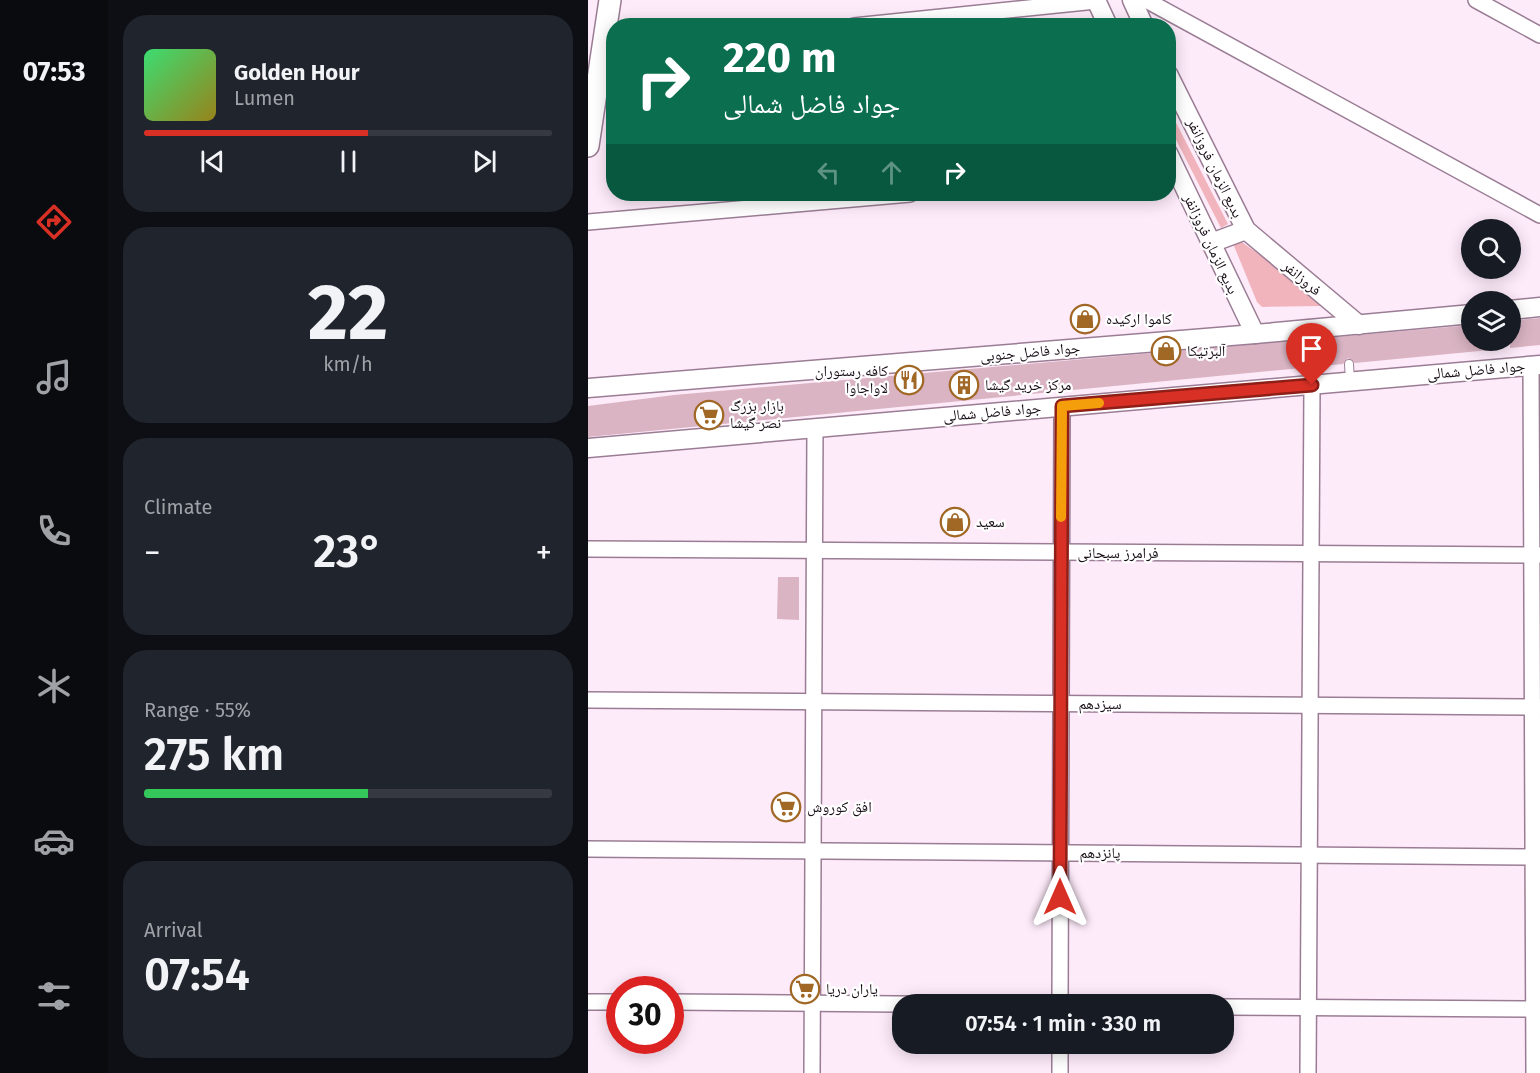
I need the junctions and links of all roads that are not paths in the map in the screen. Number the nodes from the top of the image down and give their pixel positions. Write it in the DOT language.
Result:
graph roads {
  1 [pos="610,0"];
  2 [pos="1097,0"];
  3 [pos="1132,0"];
  4 [pos="1146,0"];
  5 [pos="1476,0"];
  6 [pos="609,18"];
  7 [pos="929,18"];
  8 [pos="1105,18"];
  9 [pos="1140,18"];
  10 [pos="1540,35"];
  11 [pos="606,60"];
  12 [pos="1176,90"];
  13 [pos="588,146"];
  14 [pos="1176,177"];
  15 [pos="830,201"];
  16 [pos="1540,215"];
  17 [pos="588,222"];
  18 [pos="1246,230"];
  19 [pos="1211,243"];
  20 [pos="1540,307"];
  21 [pos="1521,309"];
  22 [pos="1461,316"];
  23 [pos="1353,331"];
  24 [pos="1255,334"];
  25 [pos="1535,365"];
  26 [pos="1312,385"];
  27 [pos="588,388"];
  28 [pos="1062,406"];
  29 [pos="815,428"];
  30 [pos="1536,433"];
  31 [pos="588,448"];
  32 [pos="588,549"];
  33 [pos="814,551"];
  34 [pos="1061,552"];
  35 [pos="1311,554"];
  36 [pos="1536,555"];
  37 [pos="588,700"];
  38 [pos="813,702"];
  39 [pos="1061,704"];
  40 [pos="1310,706"];
  41 [pos="1536,707"];
  42 [pos="588,849"];
  43 [pos="813,851"];
  44 [pos="1060,853"];
  45 [pos="1309,855"];
  46 [pos="1536,857"];
  47 [pos="1060,994"];
  48 [pos="588,1002"];
  49 [pos="606,1002"];
  50 [pos="684,1002"];
  51 [pos="812,1004"];
  52 [pos="892,1004"];
  53 [pos="1234,1007"];
  54 [pos="1308,1007"];
  55 [pos="1537,1009"];
  56 [pos="1060,1054"];
  57 [pos="812,1073"];
  58 [pos="1060,1073"];
  59 [pos="1308,1073"];
  60 [pos="1534,1073"];
  1 -- 6 [label="main road"];
  2 -- 7 [label="street"];
  2 -- 8 [label="street"];
  3 -- 9 [label="street"];
  4 -- 16 [label="street"];
  5 -- 10 [label="street"];
  11 -- 13 [label="main road"];
  12 -- 18 [label="street, بدیع الزمان فروزانفر"];
  14 -- 19 [label="street, بدیع‌ الزمان فروزانفر"];
  15 -- 17 [label="street"];
  18 -- 19 [label="street"];
  18 -- 23 [label="street, فروزانفر"];
  19 -- 24 [label="street, بدیع‌ الزمان فروزانفر"];
  20 -- 21 [label="street"];
  22 -- 23 [label="street, جواد فاضل جنوبی"];
  23 -- 24 [label="street, جواد فاضل جنوبی"];
  24 -- 27 [label="street, جواد فاضل جنوبی"];
  25 -- 26 [label="street, جواد فاضل شمالی"];
  25 -- 30 [label="street"];
  26 -- 28 [label="street, جواد فاضل شمالی"];
  26 -- 35 [label="street"];
  28 -- 29 [label="street, جواد فاضل شمالی"];
  28 -- 34 [label="street"];
  29 -- 31 [label="street, جواد فاضل شمالی"];
  29 -- 33 [label="street"];
  30 -- 36 [label="street"];
  32 -- 33 [label="street, فرامرز سبحانی"];
  33 -- 34 [label="street, فرامرز سبحانی"];
  33 -- 38 [label="street"];
  34 -- 35 [label="street, فرامرز سبحانی"];
  34 -- 39 [label="street"];
  35 -- 36 [label="street, فرامرز سبحانی"];
  35 -- 40 [label="street"];
  36 -- 41 [label="street"];
  37 -- 38 [label="street, سیزدهم"];
  38 -- 39 [label="street, سیزدهم"];
  38 -- 43 [label="street"];
  39 -- 40 [label="street, سیزدهم"];
  39 -- 44 [label="street"];
  40 -- 41 [label="street, سیزدهم"];
  40 -- 45 [label="street"];
  41 -- 46 [label="street"];
  42 -- 43 [label="street, پانزدهم"];
  43 -- 44 [label="street, پانزدهم"];
  43 -- 51 [label="street"];
  44 -- 45 [label="street, پانزدهم"];
  44 -- 47 [label="street"];
  45 -- 46 [label="street, پانزدهم"];
  45 -- 54 [label="street"];
  46 -- 55 [label="street"];
  48 -- 49 [label="street"];
  50 -- 51 [label="street"];
  51 -- 52 [label="street"];
  51 -- 57 [label="street"];
  53 -- 54 [label="street"];
  54 -- 55 [label="street"];
  54 -- 59 [label="street"];
  55 -- 60 [label="street"];
  56 -- 58 [label="street"];
}
